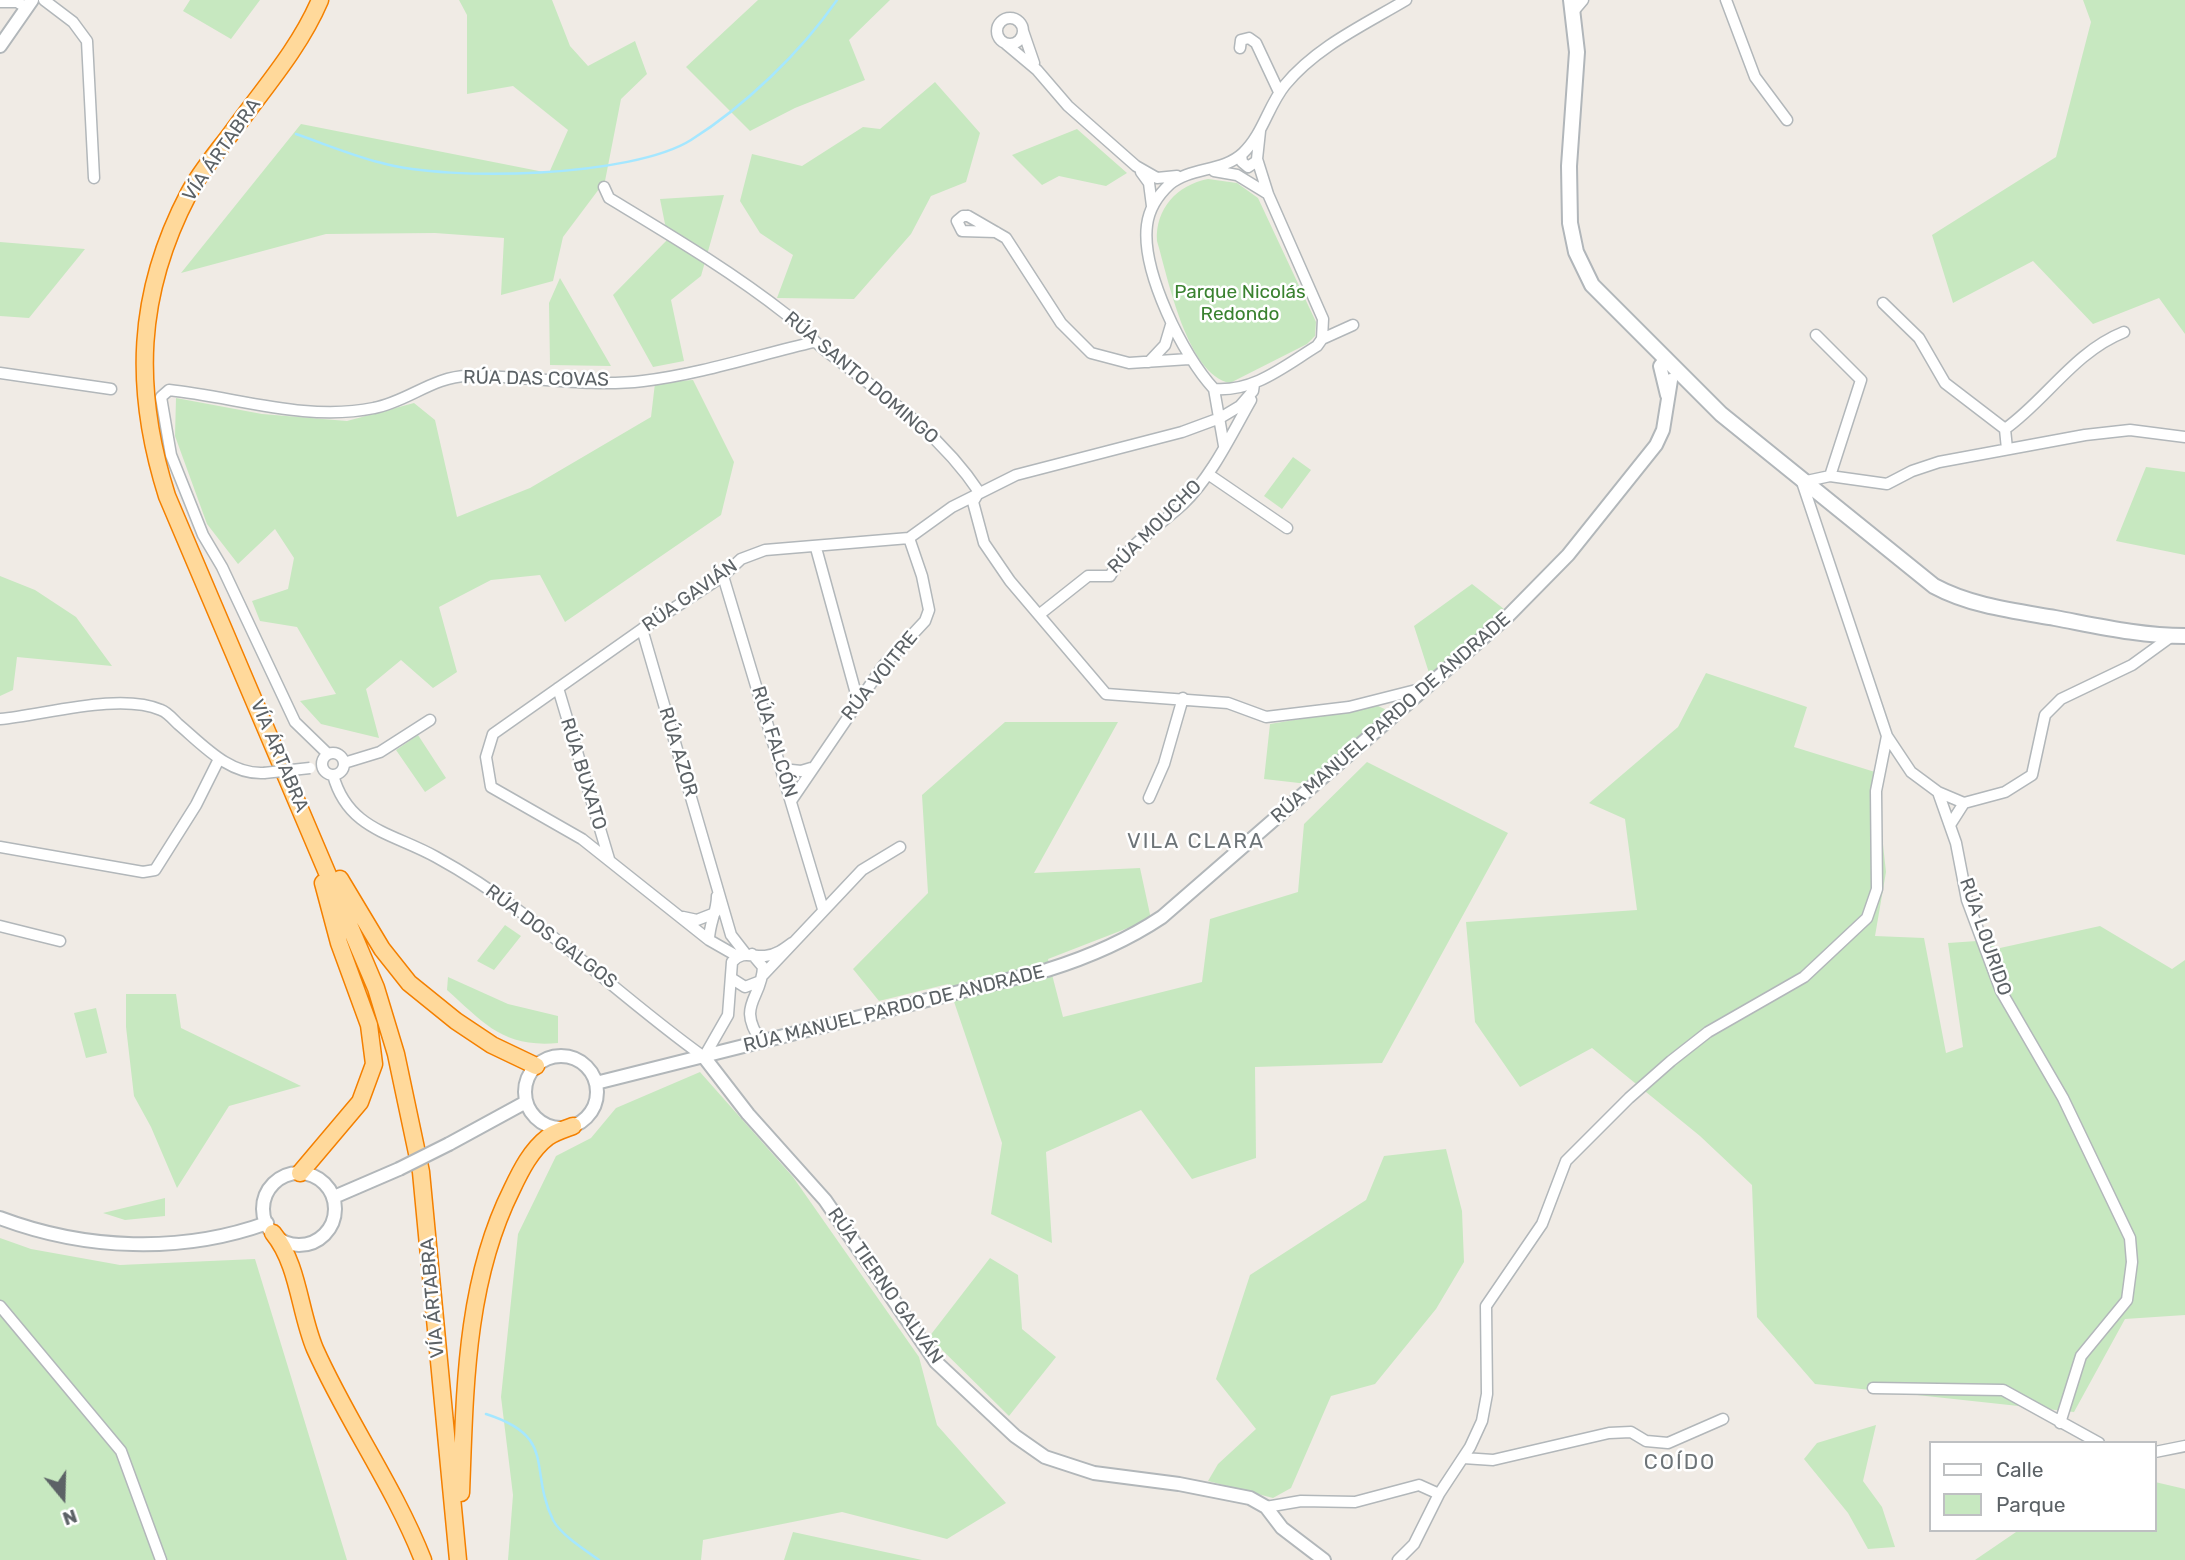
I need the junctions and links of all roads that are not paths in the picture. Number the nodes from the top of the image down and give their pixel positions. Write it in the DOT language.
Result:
graph roads {
  1 [pos="44,0"];
  2 [pos="320,0"];
  3 [pos="1406,0"];
  4 [pos="1563,0"];
  5 [pos="1583,0"];
  6 [pos="1726,0"];
  7 [pos="0,2"];
  8 [pos="29,4"];
  9 [pos="1571,6"];
  10 [pos="1023,27"];
  11 [pos="1006,44"];
  12 [pos="0,46"];
  13 [pos="1240,48"];
  14 [pos="1037,70"];
  15 [pos="1279,92"];
  16 [pos="1787,120"];
  17 [pos="1260,131"];
  18 [pos="1241,155"];
  19 [pos="1257,161"];
  20 [pos="1136,166"];
  21 [pos="1196,172"];
  22 [pos="94,178"];
  23 [pos="604,187"];
  24 [pos="1268,194"];
  25 [pos="1152,207"];
  26 [pos="996,232"];
  27 [pos="1883,303"];
  28 [pos="1171,325"];
  29 [pos="1353,325"];
  30 [pos="2124,332"];
  31 [pos="1816,335"];
  32 [pos="1322,338"];
  33 [pos="814,342"];
  34 [pos="1189,359"];
  35 [pos="1148,363"];
  36 [pos="0,373"];
  37 [pos="1670,375"];
  38 [pos="1259,381"];
  39 [pos="111,389"];
  40 [pos="1214,389"];
  41 [pos="1220,418"];
  42 [pos="2005,429"];
  43 [pos="2185,437"];
  44 [pos="1224,446"];
  45 [pos="2007,449"];
  46 [pos="1208,474"];
  47 [pos="1830,476"];
  48 [pos="1801,482"];
  49 [pos="979,492"];
  50 [pos="1287,528"];
  51 [pos="909,538"];
  52 [pos="816,548"];
  53 [pos="723,576"];
  54 [pos="1040,614"];
  55 [pos="642,629"];
  56 [pos="2179,636"];
  57 [pos="1428,687"];
  58 [pos="558,688"];
  59 [pos="1183,698"];
  60 [pos="858,701"];
  61 [pos="0,719"];
  62 [pos="430,720"];
  63 [pos="1887,736"];
  64 [pos="328,754"];
  65 [pos="219,759"];
  66 [pos="344,763"];
  67 [pos="322,767"];
  68 [pos="811,768"];
  69 [pos="782,769"];
  70 [pos="333,775"];
  71 [pos="1938,792"];
  72 [pos="1149,798"];
  73 [pos="791,801"];
  74 [pos="1964,803"];
  75 [pos="1950,825"];
  76 [pos="0,847"];
  77 [pos="900,847"];
  78 [pos="318,849"];
  79 [pos="609,859"];
  80 [pos="715,875"];
  81 [pos="823,909"];
  82 [pos="715,913"];
  83 [pos="682,917"];
  84 [pos="0,926"];
  85 [pos="60,941"];
  86 [pos="712,942"];
  87 [pos="792,943"];
  88 [pos="745,955"];
  89 [pos="730,972"];
  90 [pos="760,979"];
  91 [pos="761,1042"];
  92 [pos="704,1057"];
  93 [pos="536,1066"];
  94 [pos="596,1083"];
  95 [pos="526,1102"];
  96 [pos="572,1126"];
  97 [pos="300,1173"];
  98 [pos="334,1197"];
  99 [pos="0,1219"];
  100 [pos="270,1228"];
  101 [pos="0,1306"];
  102 [pos="1873,1388"];
  103 [pos="1723,1419"];
  104 [pos="2060,1423"];
  105 [pos="2095,1441"];
  106 [pos="2185,1446"];
  107 [pos="2157,1452"];
  108 [pos="1463,1458"];
  109 [pos="1439,1494"];
  110 [pos="1266,1507"];
  111 [pos="456,1523"];
  112 [pos="161,1560"];
  113 [pos="423,1560"];
  114 [pos="458,1560"];
  115 [pos="1324,1560"];
  116 [pos="1398,1560"];
  1 -- 22 [label="street"];
  2 -- 78 [label="highway, VÍA ÁRTABRA"];
  3 -- 15 [label="street"];
  4 -- 9 [label="street"];
  5 -- 9 [label="street"];
  6 -- 16 [label="street"];
  7 -- 8 [label="street"];
  8 -- 12 [label="street"];
  9 -- 37 [label="main road"];
  10 -- 11 [label="street"];
  10 -- 11 [label="street"];
  10 -- 14 [label="street"];
  11 -- 14 [label="street"];
  13 -- 15 [label="street"];
  14 -- 20 [label="street"];
  15 -- 17 [label="street"];
  17 -- 18 [label="street"];
  17 -- 19 [label="street"];
  18 -- 19 [label="street"];
  18 -- 21 [label="street"];
  19 -- 24 [label="street"];
  20 -- 21 [label="street"];
  20 -- 25 [label="street"];
  21 -- 24 [label="street"];
  21 -- 25 [label="street"];
  23 -- 33 [label="street, RÚA SANTO DOMINGO"];
  24 -- 32 [label="street"];
  25 -- 28 [label="street"];
  26 -- 26 [label="street"];
  26 -- 35 [label="street"];
  27 -- 42 [label="street"];
  28 -- 34 [label="street"];
  28 -- 35 [label="street"];
  29 -- 32 [label="street"];
  30 -- 42 [label="street"];
  31 -- 47 [label="street"];
  32 -- 38 [label="street"];
  33 -- 49 [label="street, RÚA SANTO DOMINGO"];
  33 -- 64 [label="street, RÚA DAS COVAS"];
  34 -- 35 [label="street"];
  34 -- 40 [label="street"];
  36 -- 39 [label="street"];
  37 -- 48 [label="main road"];
  37 -- 57 [label="street, RÚA MANUEL PARDO DE ANDRADE"];
  38 -- 40 [label="street"];
  38 -- 41 [label="street, RÚA GAVIÁN"];
  38 -- 44 [label="street, RÚA MOUCHO"];
  40 -- 41 [label="street"];
  41 -- 44 [label="street"];
  41 -- 49 [label="street, RÚA GAVIÁN"];
  42 -- 45 [label="street"];
  43 -- 45 [label="street"];
  44 -- 46 [label="street, RÚA MOUCHO"];
  45 -- 47 [label="street"];
  46 -- 50 [label="street"];
  46 -- 54 [label="street, RÚA MOUCHO"];
  47 -- 48 [label="street"];
  48 -- 56 [label="main road"];
  48 -- 63 [label="street"];
  49 -- 51 [label="street, RÚA GAVIÁN"];
  49 -- 54 [label="street"];
  51 -- 52 [label="street, RÚA GAVIÁN"];
  51 -- 60 [label="street, RÚA VOITRE"];
  52 -- 53 [label="street, RÚA GAVIÁN"];
  52 -- 60 [label="street"];
  53 -- 55 [label="street, RÚA GAVIÁN"];
  53 -- 69 [label="street, RÚA FALCÓN"];
  54 -- 59 [label="street"];
  55 -- 58 [label="street, RÚA GAVIÁN"];
  55 -- 80 [label="street, RÚA AZOR"];
  56 -- 74 [label="street"];
  57 -- 59 [label="street"];
  57 -- 91 [label="street, RÚA MANUEL PARDO DE ANDRADE"];
  58 -- 79 [label="street, RÚA BUXATO"];
  58 -- 79 [label="street, RÚA GAVIÁN"];
  59 -- 72 [label="street"];
  60 -- 68 [label="street, RÚA VOITRE"];
  61 -- 65 [label="street"];
  62 -- 66 [label="street"];
  63 -- 71 [label="street"];
  63 -- 108 [label="street"];
  64 -- 66 [label="street"];
  64 -- 67 [label="street"];
  65 -- 67 [label="street, bridge"];
  65 -- 76 [label="street"];
  66 -- 70 [label="street"];
  67 -- 70 [label="street"];
  68 -- 69 [label="street"];
  68 -- 73 [label="street, RÚA VOITRE"];
  69 -- 73 [label="street, RÚA FALCÓN"];
  70 -- 92 [label="street, RÚA DOS GALGOS"];
  71 -- 74 [label="street"];
  71 -- 75 [label="street, RÚA LOURIDO"];
  73 -- 81 [label="street, RÚA FALCÓN"];
  74 -- 75 [label="street"];
  75 -- 104 [label="street, RÚA LOURIDO"];
  77 -- 81 [label="street"];
  78 -- 93 [label="highway"];
  78 -- 97 [label="highway"];
  78 -- 111 [label="highway, VÍA ÁRTABRA"];
  79 -- 83 [label="street, RÚA GAVIÁN"];
  80 -- 82 [label="street, RÚA AZOR"];
  80 -- 88 [label="street, RÚA AZOR"];
  81 -- 87 [label="street"];
  82 -- 83 [label="street"];
  82 -- 86 [label="street, RÚA AZOR"];
  83 -- 86 [label="street, RÚA GAVIÁN"];
  84 -- 85 [label="street"];
  86 -- 88 [label="street, RÚA GAVIÁN"];
  86 -- 89 [label="street, RÚA GAVIÁN"];
  87 -- 88 [label="street"];
  87 -- 90 [label="street"];
  88 -- 89 [label="street"];
  88 -- 90 [label="street, RÚA AZOR"];
  89 -- 90 [label="street"];
  89 -- 92 [label="street"];
  90 -- 91 [label="street"];
  91 -- 92 [label="street, RÚA MANUEL PARDO DE ANDRADE"];
  92 -- 94 [label="street, RÚA MANUEL PARDO DE ANDRADE"];
  92 -- 110 [label="street, RÚA TIERNO GALVÁN"];
  93 -- 94 [label="street"];
  93 -- 95 [label="street"];
  94 -- 96 [label="street"];
  95 -- 96 [label="street"];
  95 -- 98 [label="street, bridge"];
  96 -- 111 [label="highway"];
  97 -- 98 [label="street"];
  97 -- 100 [label="street"];
  98 -- 100 [label="street"];
  99 -- 100 [label="street"];
  100 -- 113 [label="highway"];
  101 -- 112 [label="street"];
  102 -- 104 [label="street"];
  103 -- 108 [label="street"];
  104 -- 105 [label="street"];
  106 -- 107 [label="street"];
  108 -- 109 [label="street"];
  109 -- 110 [label="street"];
  109 -- 116 [label="street"];
  110 -- 115 [label="street, RÚA TIERNO GALVÁN"];
  111 -- 114 [label="highway, VÍA ÁRTABRA"];
}
